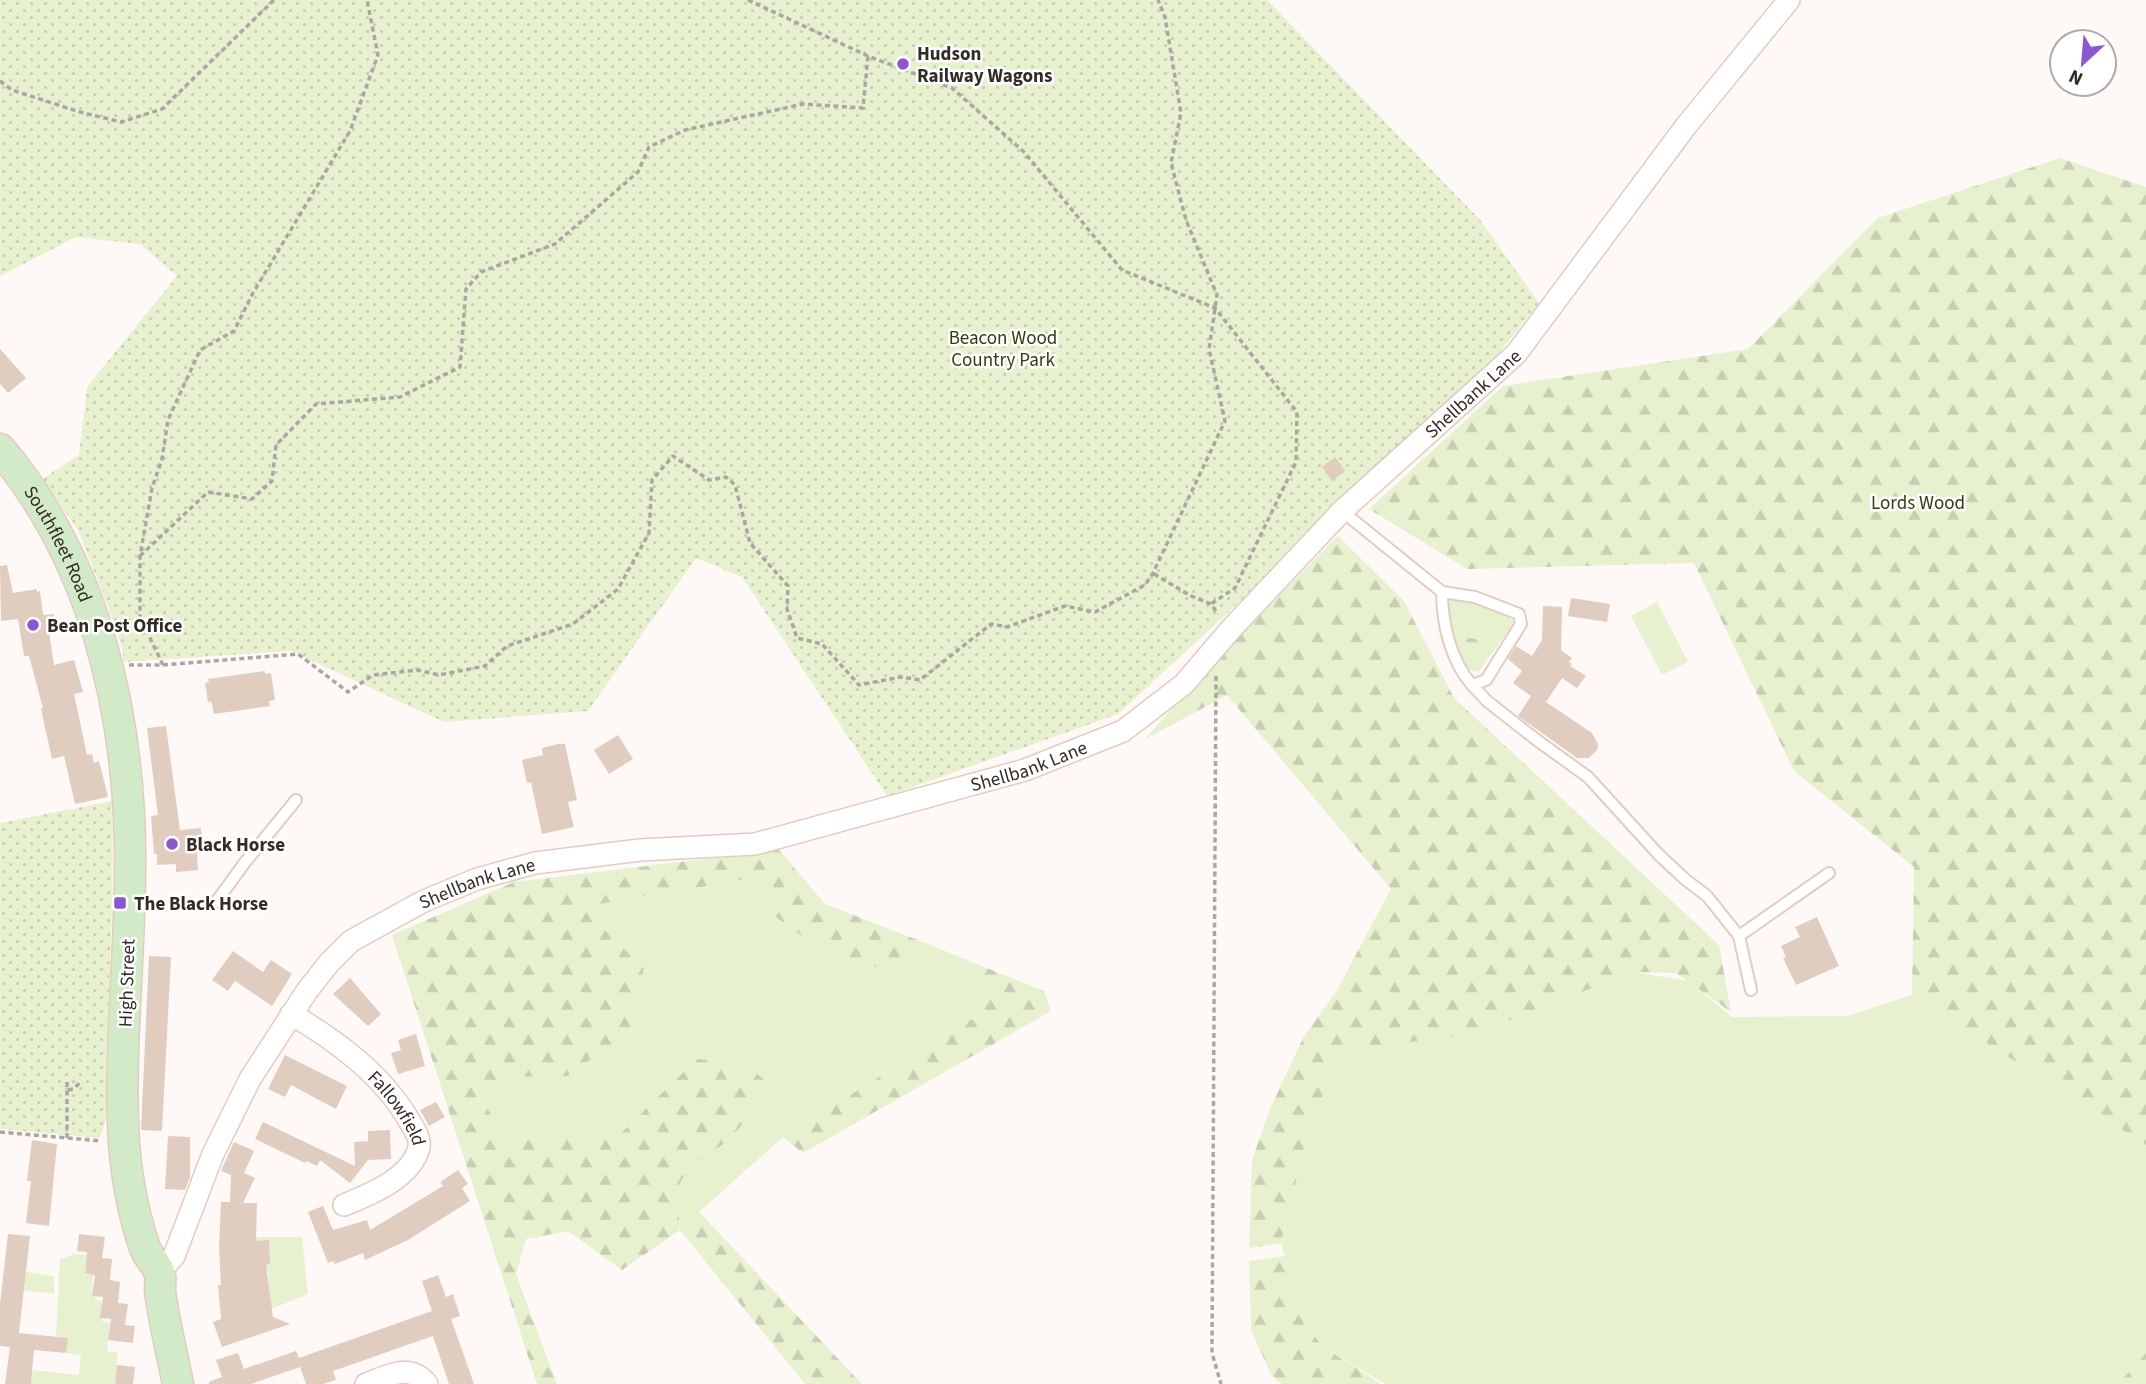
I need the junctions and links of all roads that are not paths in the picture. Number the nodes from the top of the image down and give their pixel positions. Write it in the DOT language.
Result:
graph roads {
  1 [pos="1789,0"];
  2 [pos="0,449"];
  3 [pos="1342,511"];
  4 [pos="1442,592"];
  5 [pos="109,674"];
  6 [pos="1472,685"];
  7 [pos="296,800"];
  8 [pos="1829,873"];
  9 [pos="216,902"];
  10 [pos="1739,936"];
  11 [pos="1751,990"];
  12 [pos="290,1014"];
  13 [pos="344,1206"];
  14 [pos="160,1272"];
  15 [pos="178,1384"];
  16 [pos="366,1384"];
  17 [pos="427,1384"];
  1 -- 3 [label="street, Shellbank Lane"];
  2 -- 5 [label="main road, Southfleet Road"];
  3 -- 4 [label="lane"];
  3 -- 12 [label="street, Shellbank Lane"];
  4 -- 6 [label="lane"];
  4 -- 6 [label="lane"];
  5 -- 14 [label="main road, High Street"];
  6 -- 10 [label="lane"];
  7 -- 9 [label="lane"];
  8 -- 10 [label="lane"];
  10 -- 11 [label="lane"];
  12 -- 13 [label="street, Fallowfield"];
  12 -- 14 [label="street, Shellbank Lane"];
  14 -- 15 [label="main road"];
  16 -- 17 [label="street"];
}
